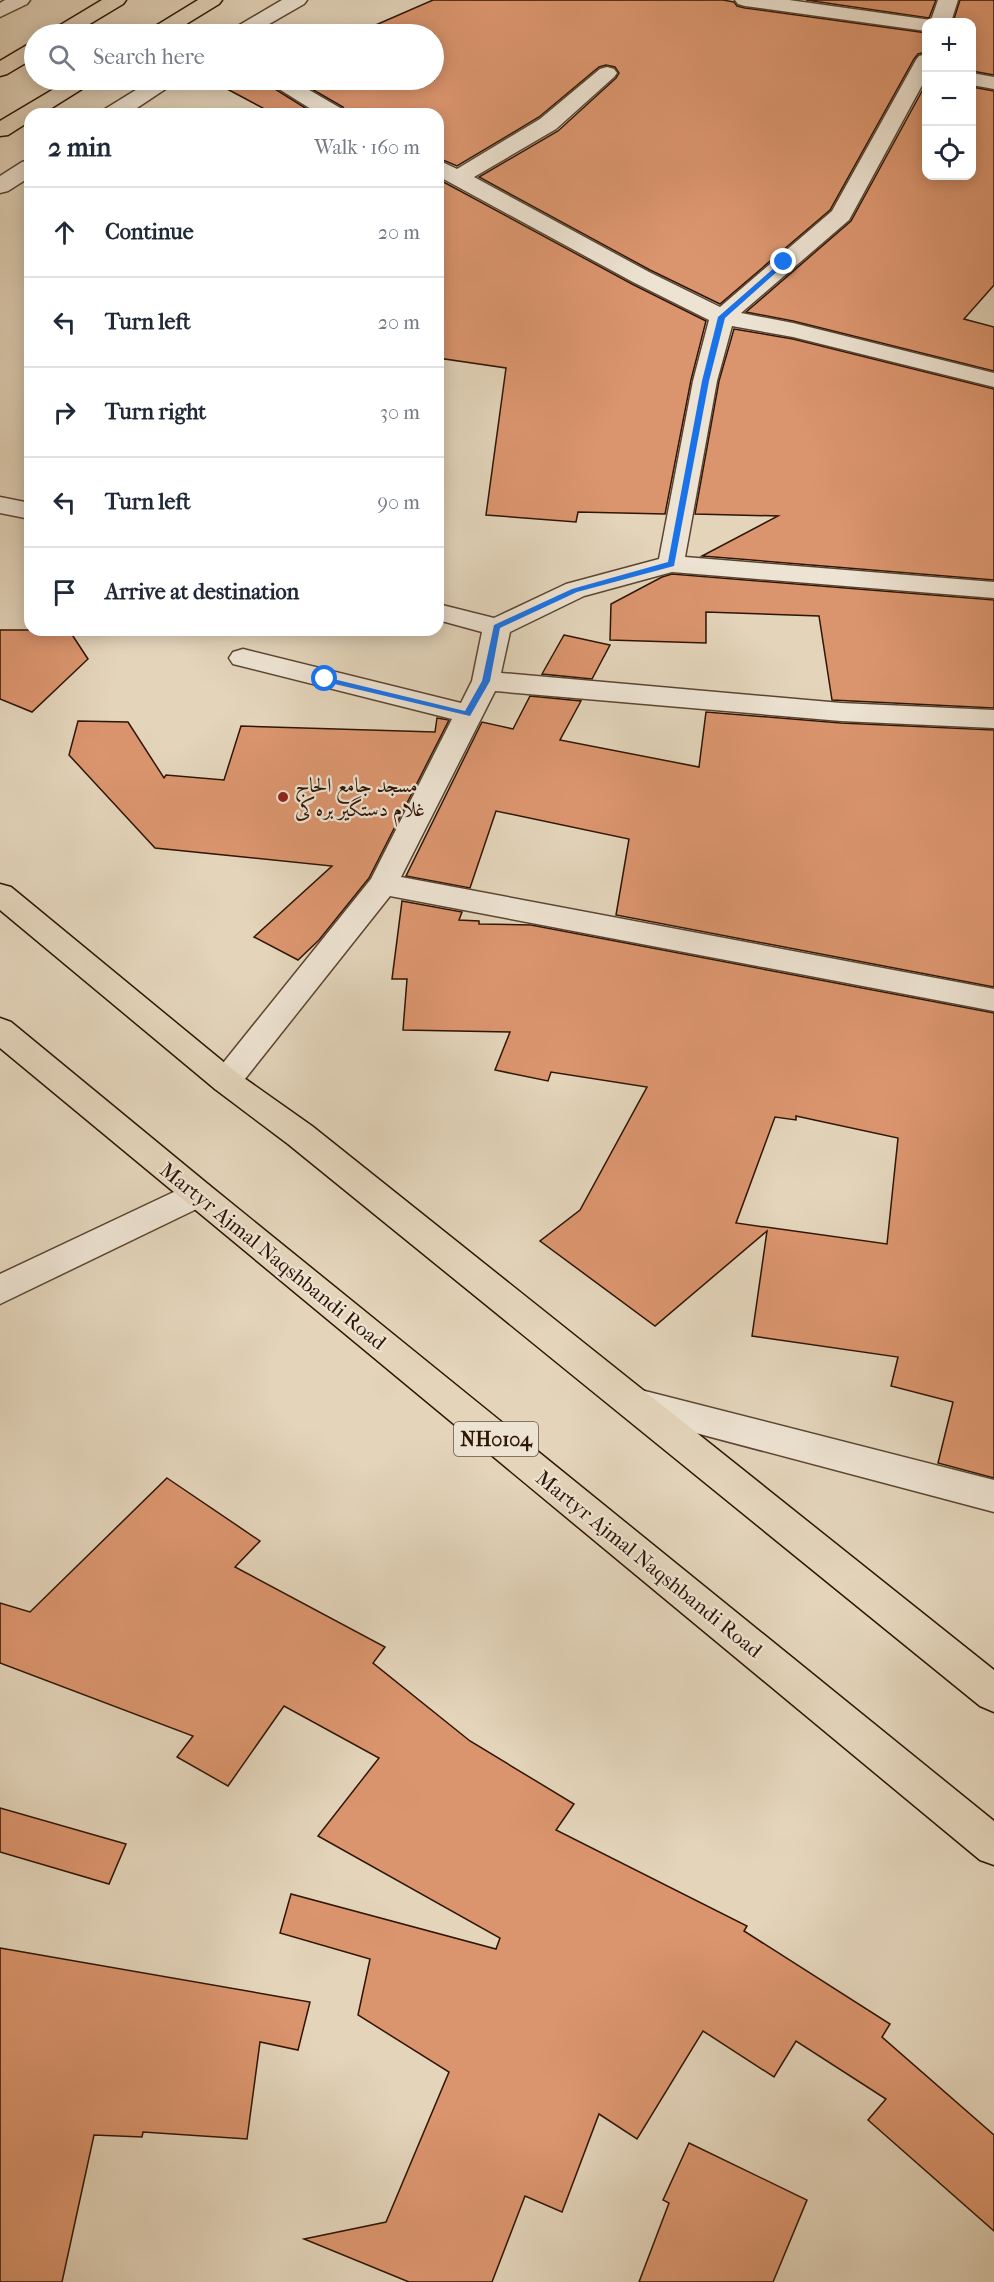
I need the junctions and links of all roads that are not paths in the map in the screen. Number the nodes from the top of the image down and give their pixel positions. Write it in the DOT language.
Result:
graph roads {
  1 [pos="20,0"];
  2 [pos="116,0"];
  3 [pos="212,0"];
  4 [pos="297,0"];
  5 [pos="745,0"];
  6 [pos="948,0"];
  7 [pos="0,11"];
  8 [pos="942,18"];
  9 [pos="76,24"];
  10 [pos="172,24"];
  11 [pos="255,24"];
  12 [pos="922,25"];
  13 [pos="24,55"];
  14 [pos="0,70"];
  15 [pos="922,72"];
  16 [pos="607,73"];
  17 [pos="976,80"];
  18 [pos="994,83"];
  19 [pos="66,90"];
  20 [pos="150,90"];
  21 [pos="294,90"];
  22 [pos="37,108"];
  23 [pos="122,108"];
  24 [pos="324,108"];
  25 [pos="24,116"];
  26 [pos="0,130"];
  27 [pos="444,170"];
  28 [pos="24,171"];
  29 [pos="459,177"];
  30 [pos="0,186"];
  31 [pos="722,317"];
  32 [pos="994,380"];
  33 [pos="0,505"];
  34 [pos="24,510"];
  35 [pos="671,564"];
  36 [pos="994,590"];
  37 [pos="444,614"];
  38 [pos="497,627"];
  39 [pos="243,658"];
  40 [pos="486,681"];
  41 [pos="467,714"];
  42 [pos="994,719"];
  43 [pos="383,884"];
  44 [pos="0,894"];
  45 [pos="994,1000"];
  46 [pos="0,1030"];
  47 [pos="226,1081"];
  48 [pos="197,1194"];
  49 [pos="0,1290"];
  50 [pos="637,1404"];
  51 [pos="994,1496"];
  52 [pos="994,1694"];
  53 [pos="994,1846"];
  1 -- 7 [label="street"];
  2 -- 9 [label="main road"];
  3 -- 10 [label="main road"];
  4 -- 11 [label="street"];
  5 -- 12 [label="street"];
  6 -- 8 [label="street"];
  13 -- 14 [label="main road"];
  15 -- 31 [label="street"];
  16 -- 29 [label="street"];
  17 -- 18 [label="street"];
  19 -- 22 [label="main road"];
  20 -- 23 [label="street"];
  21 -- 24 [label="street"];
  25 -- 26 [label="main road"];
  27 -- 29 [label="street"];
  28 -- 30 [label="street"];
  29 -- 31 [label="street"];
  31 -- 32 [label="street"];
  31 -- 35 [label="street"];
  33 -- 34 [label="street"];
  35 -- 36 [label="street"];
  35 -- 38 [label="street"];
  37 -- 38 [label="street"];
  38 -- 40 [label="street"];
  39 -- 41 [label="street"];
  40 -- 41 [label="street"];
  40 -- 42 [label="street"];
  41 -- 43 [label="street"];
  43 -- 45 [label="street"];
  43 -- 47 [label="street"];
  44 -- 47 [label="main road"];
  46 -- 48 [label="main road, Martyr Ajmal Naqshbandi Road / NH0104"];
  47 -- 50 [label="main road"];
  48 -- 49 [label="street"];
  48 -- 53 [label="main road, Martyr Ajmal Naqshbandi Road / NH0104"];
  50 -- 51 [label="street"];
  50 -- 52 [label="main road"];
}
